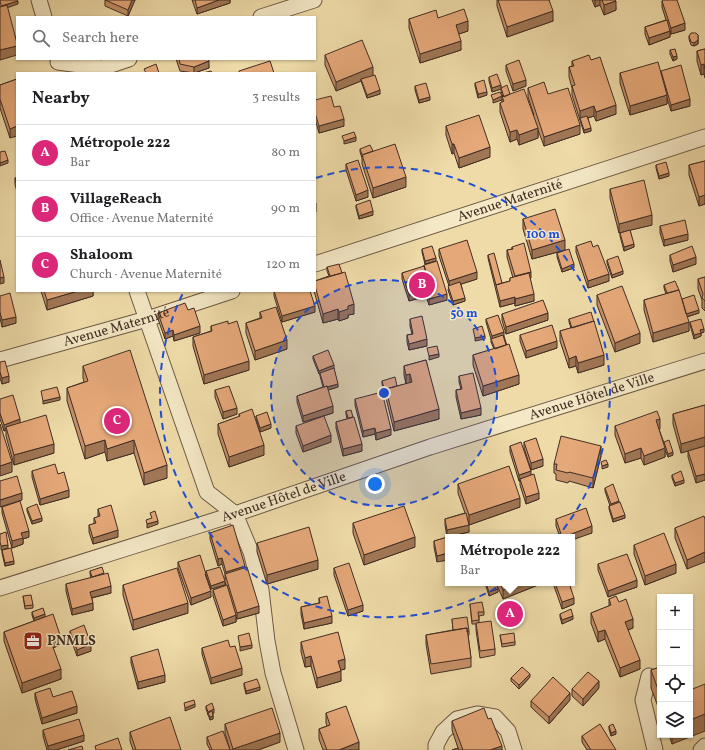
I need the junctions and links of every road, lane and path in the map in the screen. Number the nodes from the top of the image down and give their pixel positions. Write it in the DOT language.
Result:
graph roads {
  1 [pos="39,0"];
  2 [pos="314,0"];
  3 [pos="44,16"];
  4 [pos="264,16"];
  5 [pos="126,60"];
  6 [pos="59,65"];
  7 [pos="100,70"];
  8 [pos="705,137"];
  9 [pos="316,264"];
  10 [pos="137,292"];
  11 [pos="229,292"];
  12 [pos="147,319"];
  13 [pos="0,360"];
  14 [pos="705,361"];
  15 [pos="235,514"];
  16 [pos="0,588"];
  17 [pos="649,676"];
  18 [pos="705,746"];
  19 [pos="296,750"];
  20 [pos="436,750"];
  21 [pos="514,750"];
  22 [pos="655,750"];
  23 [pos="701,750"];
  1 -- 3 [label="street"];
  2 -- 4 [label="street"];
  5 -- 7 [label="street"];
  6 -- 7 [label="street"];
  8 -- 9 [label="street, Avenue Maternité"];
  10 -- 12 [label="street"];
  11 -- 12 [label="street, Avenue Maternité"];
  12 -- 13 [label="street, Avenue Maternité"];
  12 -- 15 [label="street"];
  14 -- 15 [label="street, Avenue Hôtel de Ville"];
  15 -- 16 [label="street, Avenue Hôtel de Ville"];
  15 -- 19 [label="street"];
  17 -- 22 [label="street"];
  18 -- 23 [label="street"];
  20 -- 21 [label="street"];
}
